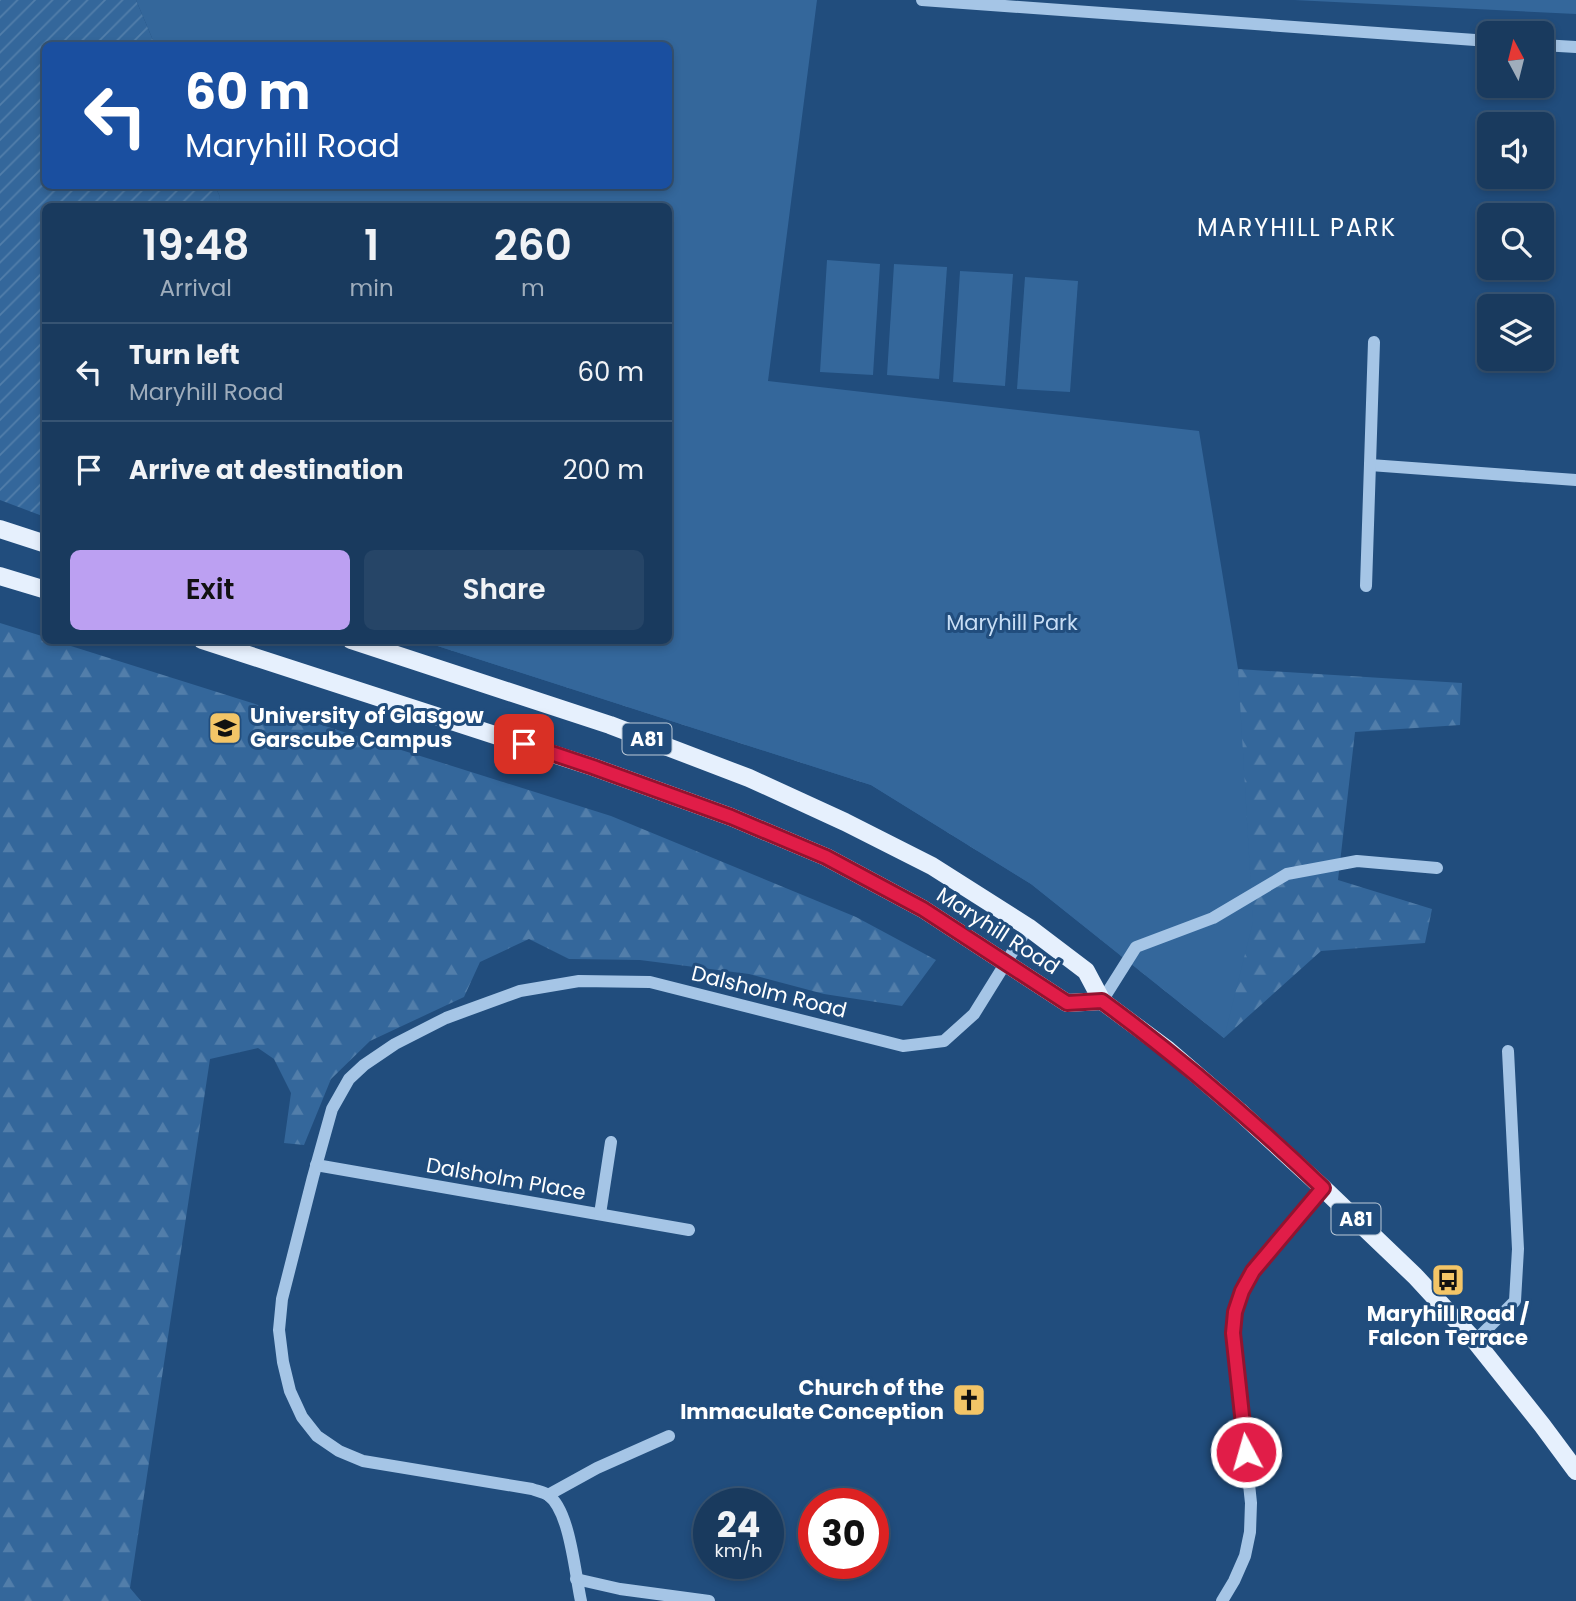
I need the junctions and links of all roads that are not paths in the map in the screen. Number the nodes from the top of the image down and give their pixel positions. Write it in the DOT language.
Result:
graph roads {
  1 [pos="922,0"];
  2 [pos="1477,40"];
  3 [pos="1554,46"];
  4 [pos="1576,47"];
  5 [pos="1374,342"];
  6 [pos="1370,466"];
  7 [pos="1576,480"];
  8 [pos="0,529"];
  9 [pos="42,543"];
  10 [pos="0,576"];
  11 [pos="1366,586"];
  12 [pos="42,589"];
  13 [pos="214,644"];
  14 [pos="363,644"];
  15 [pos="1437,868"];
  16 [pos="1028,927"];
  17 [pos="1005,962"];
  18 [pos="1102,1001"];
  19 [pos="1508,1051"];
  20 [pos="611,1142"];
  21 [pos="316,1165"];
  22 [pos="1323,1188"];
  23 [pos="600,1214"];
  24 [pos="689,1230"];
  25 [pos="1475,1341"];
  26 [pos="669,1436"];
  27 [pos="1576,1471"];
  28 [pos="548,1495"];
  29 [pos="576,1579"];
  30 [pos="581,1601"];
  31 [pos="709,1601"];
  32 [pos="1222,1601"];
  1 -- 2 [label="street"];
  3 -- 4 [label="street"];
  5 -- 6 [label="street"];
  6 -- 7 [label="street"];
  6 -- 11 [label="street"];
  8 -- 9 [label="main road"];
  10 -- 12 [label="main road"];
  13 -- 17 [label="main road, Maryhill Road / A81"];
  14 -- 16 [label="main road, Maryhill Road / A81"];
  15 -- 18 [label="street"];
  16 -- 17 [label="street, Dalsholm Road"];
  16 -- 18 [label="main road, Maryhill Road / A81"];
  17 -- 18 [label="main road, Maryhill Road / A81"];
  17 -- 21 [label="street, Dalsholm Road"];
  18 -- 22 [label="main road, Maryhill Road / A81"];
  19 -- 25 [label="street"];
  20 -- 23 [label="street"];
  21 -- 23 [label="street, Dalsholm Place"];
  21 -- 28 [label="street, Dalsholm Road"];
  22 -- 25 [label="main road, Maryhill Road / A81"];
  22 -- 32 [label="street"];
  23 -- 24 [label="street, Dalsholm Place"];
  25 -- 27 [label="main road, Maryhill Road / A81"];
  26 -- 28 [label="street"];
  28 -- 29 [label="street"];
  29 -- 30 [label="street"];
  29 -- 31 [label="street"];
}
